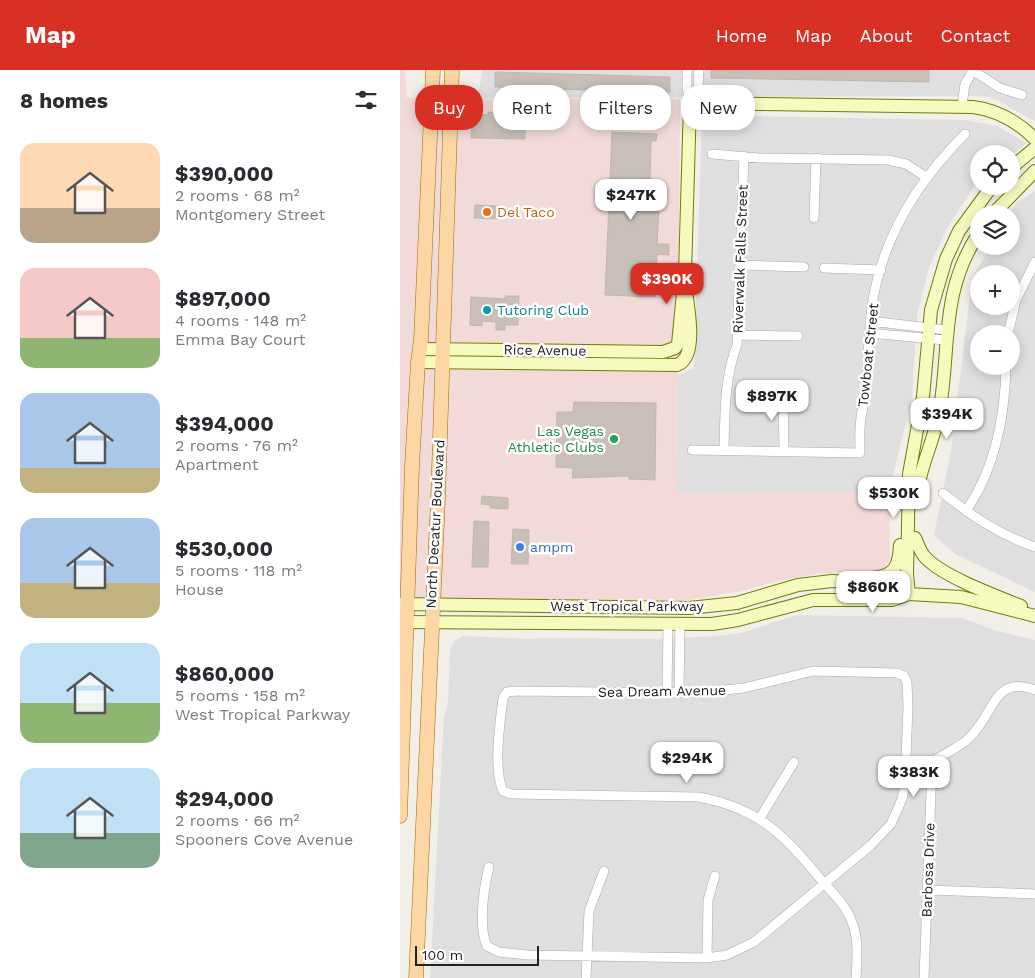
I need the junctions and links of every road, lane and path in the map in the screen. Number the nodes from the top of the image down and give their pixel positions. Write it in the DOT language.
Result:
graph roads {
  1 [pos="433,70"];
  2 [pos="452,70"];
  3 [pos="687,70"];
  4 [pos="698,70"];
  5 [pos="972,71"];
  6 [pos="687,85"];
  7 [pos="698,85"];
  8 [pos="1022,95"];
  9 [pos="755,104"];
  10 [pos="962,106"];
  11 [pos="689,130"];
  12 [pos="965,134"];
  13 [pos="1035,140"];
  14 [pos="1035,148"];
  15 [pos="712,154"];
  16 [pos="744,156"];
  17 [pos="816,158"];
  18 [pos="1020,160"];
  19 [pos="1035,171"];
  20 [pos="926,177"];
  21 [pos="986,195"];
  22 [pos="1002,205"];
  23 [pos="814,218"];
  24 [pos="970,250"];
  25 [pos="1035,262"];
  26 [pos="740,266"];
  27 [pos="804,267"];
  28 [pos="824,268"];
  29 [pos="881,270"];
  30 [pos="685,273"];
  31 [pos="870,321"];
  32 [pos="1010,325"];
  33 [pos="869,333"];
  34 [pos="927,333"];
  35 [pos="737,335"];
  36 [pos="946,335"];
  37 [pos="798,336"];
  38 [pos="606,351"];
  39 [pos="418,355"];
  40 [pos="442,356"];
  41 [pos="543,357"];
  42 [pos="669,366"];
  43 [pos="1005,375"];
  44 [pos="783,392"];
  45 [pos="913,444"];
  46 [pos="692,450"];
  47 [pos="724,450"];
  48 [pos="784,452"];
  49 [pos="944,493"];
  50 [pos="966,511"];
  51 [pos="915,538"];
  52 [pos="1035,547"];
  53 [pos="832,581"];
  54 [pos="908,594"];
  55 [pos="404,604"];
  56 [pos="432,604"];
  57 [pos="674,608"];
  58 [pos="1035,612"];
  59 [pos="1035,616"];
  60 [pos="404,622"];
  61 [pos="431,622"];
  62 [pos="674,624"];
  63 [pos="667,665"];
  64 [pos="680,665"];
  65 [pos="1035,690"];
  66 [pos="667,693"];
  67 [pos="679,693"];
  68 [pos="794,762"];
  69 [pos="400,816"];
  70 [pos="760,818"];
  71 [pos="489,867"];
  72 [pos="604,871"];
  73 [pos="715,876"];
  74 [pos="825,883"];
  75 [pos="928,890"];
  76 [pos="1035,894"];
  77 [pos="586,957"];
  78 [pos="708,958"];
  79 [pos="416,978"];
  80 [pos="586,978"];
  81 [pos="856,978"];
  82 [pos="924,978"];
  1 -- 39 [label="main road, North Decatur Boulevard"];
  2 -- 40 [label="main road, North Decatur Boulevard"];
  3 -- 6 [label="street"];
  4 -- 7 [label="street"];
  5 -- 8 [label="street"];
  5 -- 10 [label="street"];
  9 -- 10 [label="main road"];
  10 -- 13 [label="main road"];
  11 -- 30 [label="main road"];
  12 -- 20 [label="street, Towboat Street"];
  14 -- 18 [label="main road"];
  15 -- 16 [label="street"];
  16 -- 17 [label="street"];
  16 -- 26 [label="street, Riverwalk Falls Street"];
  17 -- 20 [label="street"];
  17 -- 23 [label="street"];
  19 -- 22 [label="main road"];
  20 -- 29 [label="street, Towboat Street"];
  21 -- 34 [label="main road"];
  24 -- 36 [label="main road"];
  25 -- 32 [label="street"];
  26 -- 27 [label="street"];
  26 -- 35 [label="street, Riverwalk Falls Street"];
  28 -- 29 [label="street"];
  29 -- 31 [label="street, Towboat Street"];
  30 -- 38 [label="main road, Rice Avenue"];
  30 -- 42 [label="main road"];
  31 -- 33 [label="street, Towboat Street"];
  31 -- 34 [label="street"];
  33 -- 34 [label="street"];
  33 -- 48 [label="street, Towboat Street"];
  34 -- 36 [label="street"];
  34 -- 45 [label="main road"];
  35 -- 37 [label="street"];
  35 -- 47 [label="street, Riverwalk Falls Street"];
  36 -- 51 [label="main road"];
  38 -- 41 [label="main road, Rice Avenue"];
  38 -- 42 [label="main road"];
  39 -- 40 [label="main road, Rice Avenue"];
  39 -- 55 [label="main road, North Decatur Boulevard"];
  40 -- 41 [label="main road, Rice Avenue"];
  40 -- 56 [label="main road, North Decatur Boulevard"];
  41 -- 42 [label="main road, Rice Avenue"];
  43 -- 50 [label="street"];
  44 -- 48 [label="street"];
  45 -- 53 [label="main road"];
  45 -- 54 [label="main road"];
  46 -- 47 [label="street"];
  47 -- 48 [label="street"];
  49 -- 50 [label="street"];
  50 -- 52 [label="street"];
  51 -- 54 [label="main road"];
  51 -- 58 [label="main road"];
  53 -- 54 [label="main road, West Tropical Parkway"];
  53 -- 57 [label="main road, West Tropical Parkway"];
  54 -- 59 [label="main road, West Tropical Parkway"];
  54 -- 62 [label="main road, West Tropical Parkway"];
  55 -- 56 [label="main road, West Tropical Parkway"];
  55 -- 60 [label="main road, North Decatur Boulevard"];
  56 -- 57 [label="main road, West Tropical Parkway"];
  56 -- 61 [label="main road, North Decatur Boulevard"];
  57 -- 62 [label="street"];
  60 -- 61 [label="main road, West Tropical Parkway"];
  60 -- 69 [label="main road, North Decatur Boulevard"];
  61 -- 62 [label="main road, West Tropical Parkway"];
  61 -- 79 [label="main road, North Decatur Boulevard"];
  62 -- 63 [label="street"];
  62 -- 64 [label="street"];
  63 -- 64 [label="street"];
  63 -- 66 [label="street"];
  64 -- 67 [label="street"];
  65 -- 75 [label="street, Barbosa Drive"];
  66 -- 67 [label="street, Sea Dream Avenue"];
  66 -- 70 [label="street, Sea Dream Avenue"];
  67 -- 74 [label="street, Sea Dream Avenue"];
  68 -- 70 [label="street"];
  70 -- 74 [label="street"];
  71 -- 77 [label="street"];
  72 -- 77 [label="street"];
  73 -- 78 [label="street"];
  74 -- 78 [label="street"];
  74 -- 81 [label="street"];
  75 -- 76 [label="street"];
  75 -- 82 [label="street, Barbosa Drive"];
  77 -- 78 [label="street"];
  77 -- 80 [label="street"];
}
